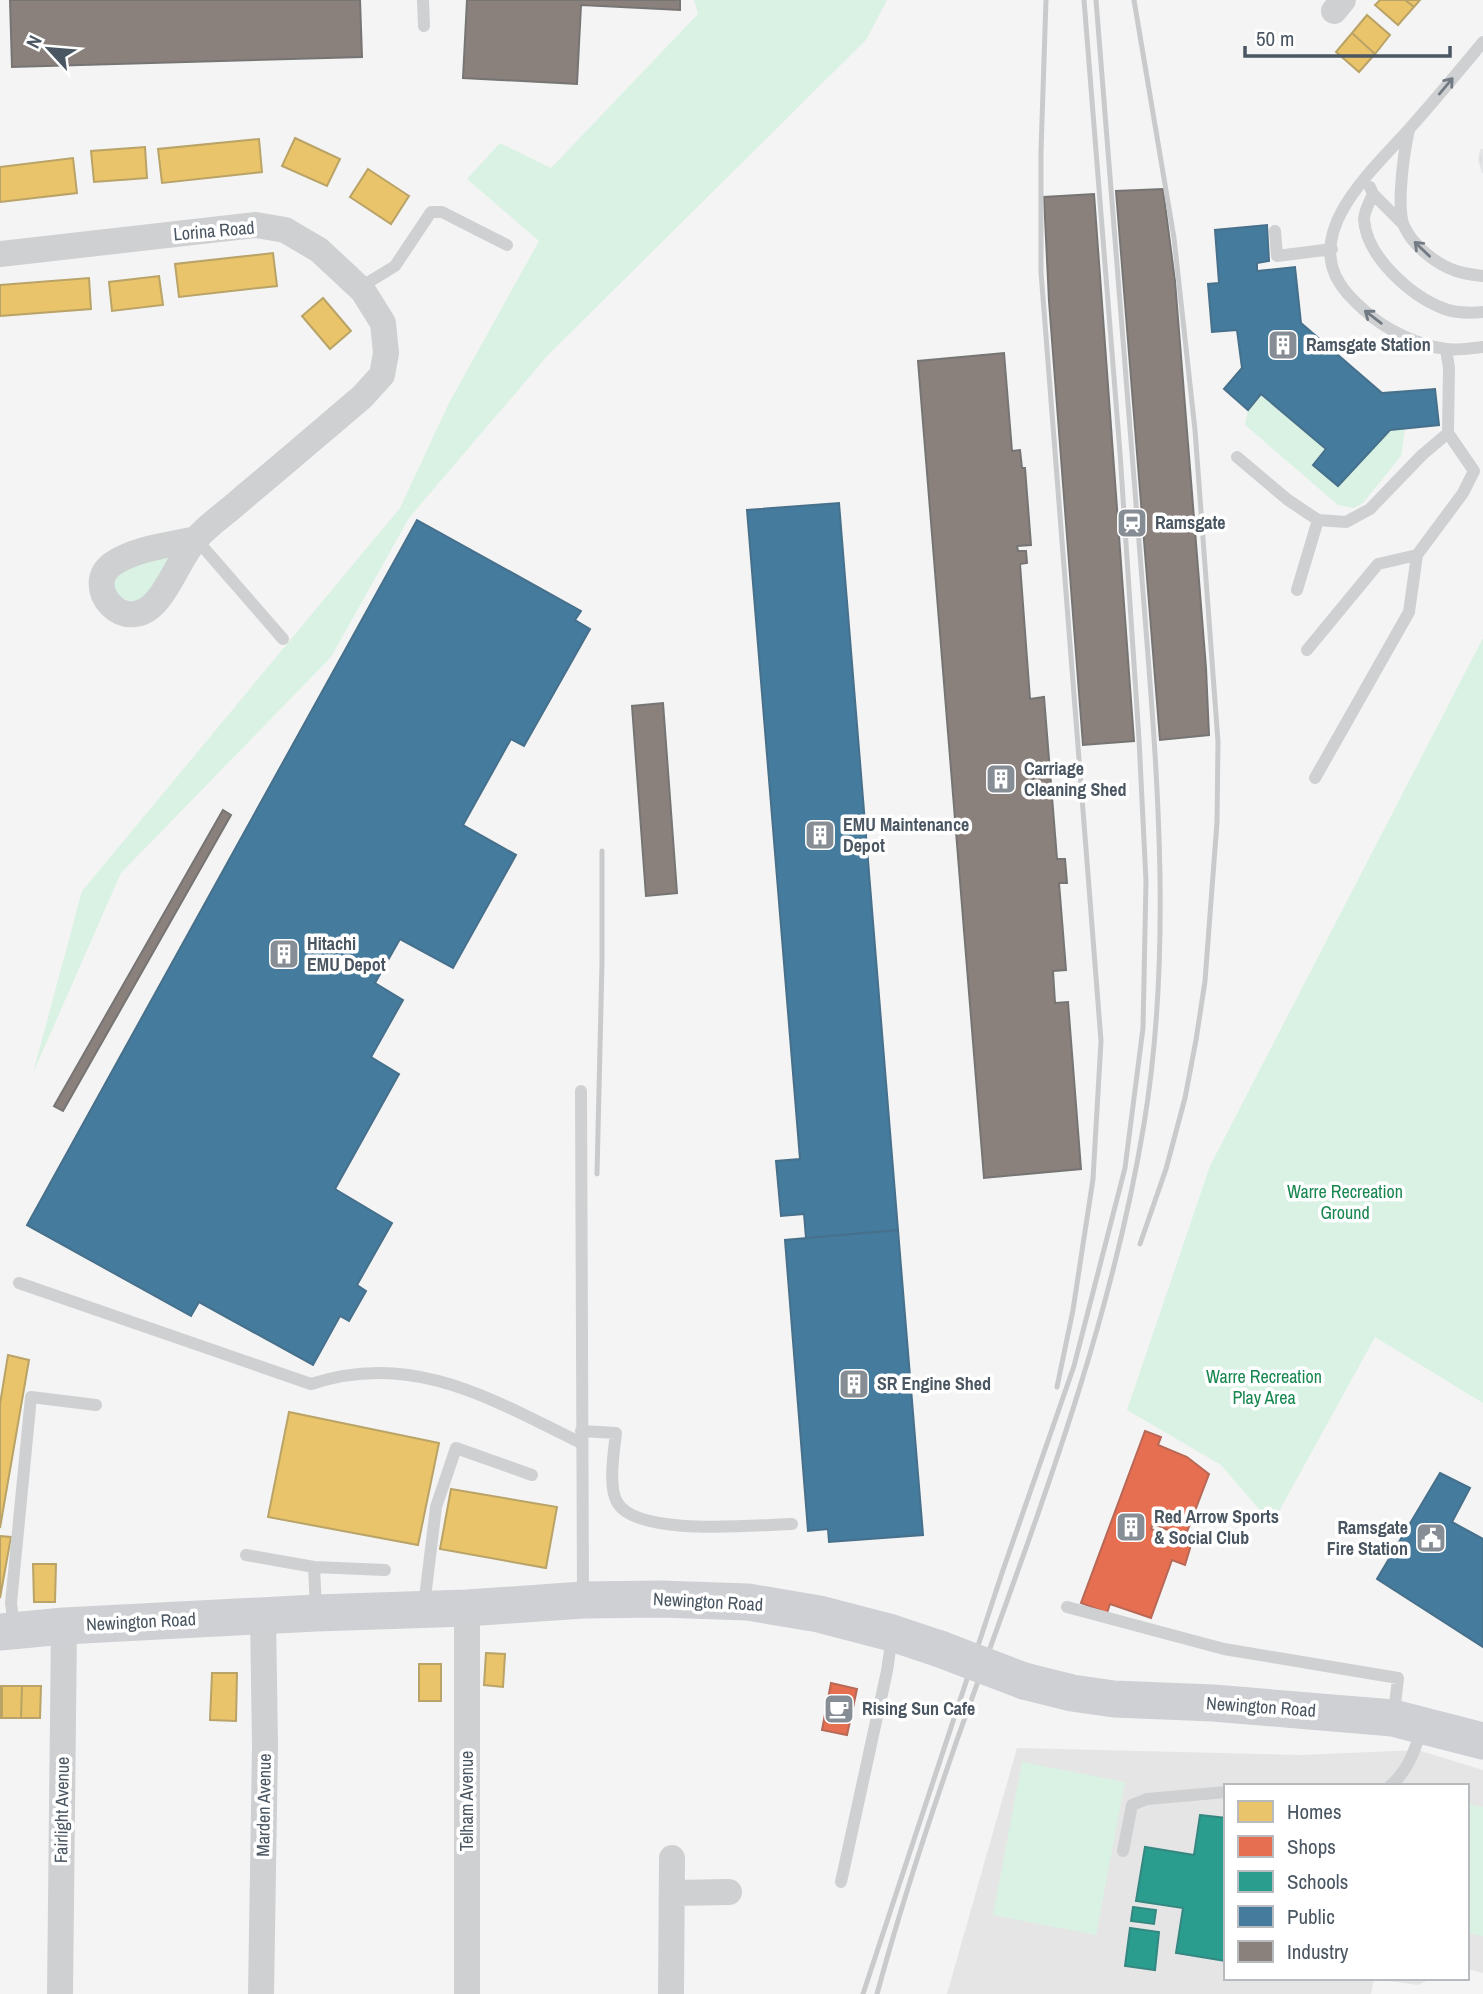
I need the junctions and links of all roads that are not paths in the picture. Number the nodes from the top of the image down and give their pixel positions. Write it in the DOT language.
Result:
graph roads {
  1 [pos="423,0"];
  2 [pos="424,26"];
  3 [pos="1483,42"];
  4 [pos="1409,130"];
  5 [pos="1365,177"];
  6 [pos="1373,194"];
  7 [pos="1403,224"];
  8 [pos="1275,231"];
  9 [pos="507,245"];
  10 [pos="1332,249"];
  11 [pos="0,254"];
  12 [pos="1483,276"];
  13 [pos="359,288"];
  14 [pos="1483,312"];
  15 [pos="1483,347"];
  16 [pos="1446,349"];
  17 [pos="1448,433"];
  18 [pos="1237,457"];
  19 [pos="1318,520"];
  20 [pos="196,538"];
  21 [pos="1417,555"];
  22 [pos="1297,590"];
  23 [pos="283,639"];
  24 [pos="1307,650"];
  25 [pos="1315,778"];
  26 [pos="581,1091"];
  27 [pos="19,1283"];
  28 [pos="96,1405"];
  29 [pos="581,1437"];
  30 [pos="532,1475"];
  31 [pos="792,1524"];
  32 [pos="246,1555"];
  33 [pos="314,1567"];
  34 [pos="385,1570"];
  35 [pos="583,1600"];
  36 [pos="1067,1607"];
  37 [pos="467,1608"];
  38 [pos="423,1610"];
  39 [pos="316,1613"];
  40 [pos="263,1616"];
  41 [pos="64,1626"];
  42 [pos="7,1631"];
  43 [pos="892,1633"];
  44 [pos="1408,1721"];
  45 [pos="1483,1741"];
  46 [pos="1392,1784"];
  47 [pos="1224,1792"];
  48 [pos="1123,1851"];
  49 [pos="672,1858"];
  50 [pos="841,1882"];
  51 [pos="729,1892"];
  52 [pos="673,1894"];
  53 [pos="61,1994"];
  54 [pos="261,1994"];
  55 [pos="467,1994"];
  56 [pos="671,1994"];
  1 -- 2 [label="lane"];
  4 -- 3 [label="lane, one-way"];
  4 -- 5 [label="lane"];
  4 -- 7 [label="lane"];
  5 -- 6 [label="lane"];
  5 -- 10 [label="lane"];
  6 -- 7 [label="lane"];
  6 -- 14 [label="lane"];
  12 -- 7 [label="lane, one-way"];
  8 -- 10 [label="lane"];
  9 -- 13 [label="lane"];
  16 -- 10 [label="lane, one-way"];
  11 -- 13 [label="street, Lorina Road"];
  13 -- 20 [label="street, Lorina Road"];
  15 -- 16 [label="lane"];
  16 -- 17 [label="lane"];
  17 -- 19 [label="lane"];
  17 -- 21 [label="lane"];
  18 -- 19 [label="lane"];
  19 -- 22 [label="lane"];
  20 -- 23 [label="lane"];
  21 -- 24 [label="lane"];
  21 -- 25 [label="lane"];
  26 -- 29 [label="lane"];
  27 -- 29 [label="lane"];
  28 -- 42 [label="lane"];
  29 -- 31 [label="lane"];
  29 -- 35 [label="lane"];
  30 -- 38 [label="lane"];
  32 -- 33 [label="lane"];
  33 -- 34 [label="lane"];
  33 -- 39 [label="lane"];
  35 -- 37 [label="main road, Newington Road"];
  35 -- 43 [label="main road, Newington Road"];
  36 -- 44 [label="lane"];
  37 -- 38 [label="main road, Newington Road"];
  37 -- 55 [label="street, Telham Avenue"];
  38 -- 39 [label="main road, Newington Road"];
  39 -- 40 [label="main road, Newington Road"];
  40 -- 41 [label="main road, Newington Road"];
  40 -- 54 [label="street, Marden Avenue"];
  41 -- 42 [label="main road, Newington Road"];
  41 -- 53 [label="street, Fairlight Avenue"];
  43 -- 44 [label="main road, Newington Road, bridge"];
  43 -- 50 [label="lane"];
  44 -- 45 [label="main road, Newington Road"];
  44 -- 46 [label="lane"];
  47 -- 48 [label="lane"];
  49 -- 52 [label="street"];
  51 -- 52 [label="street"];
  52 -- 56 [label="street"];
}
